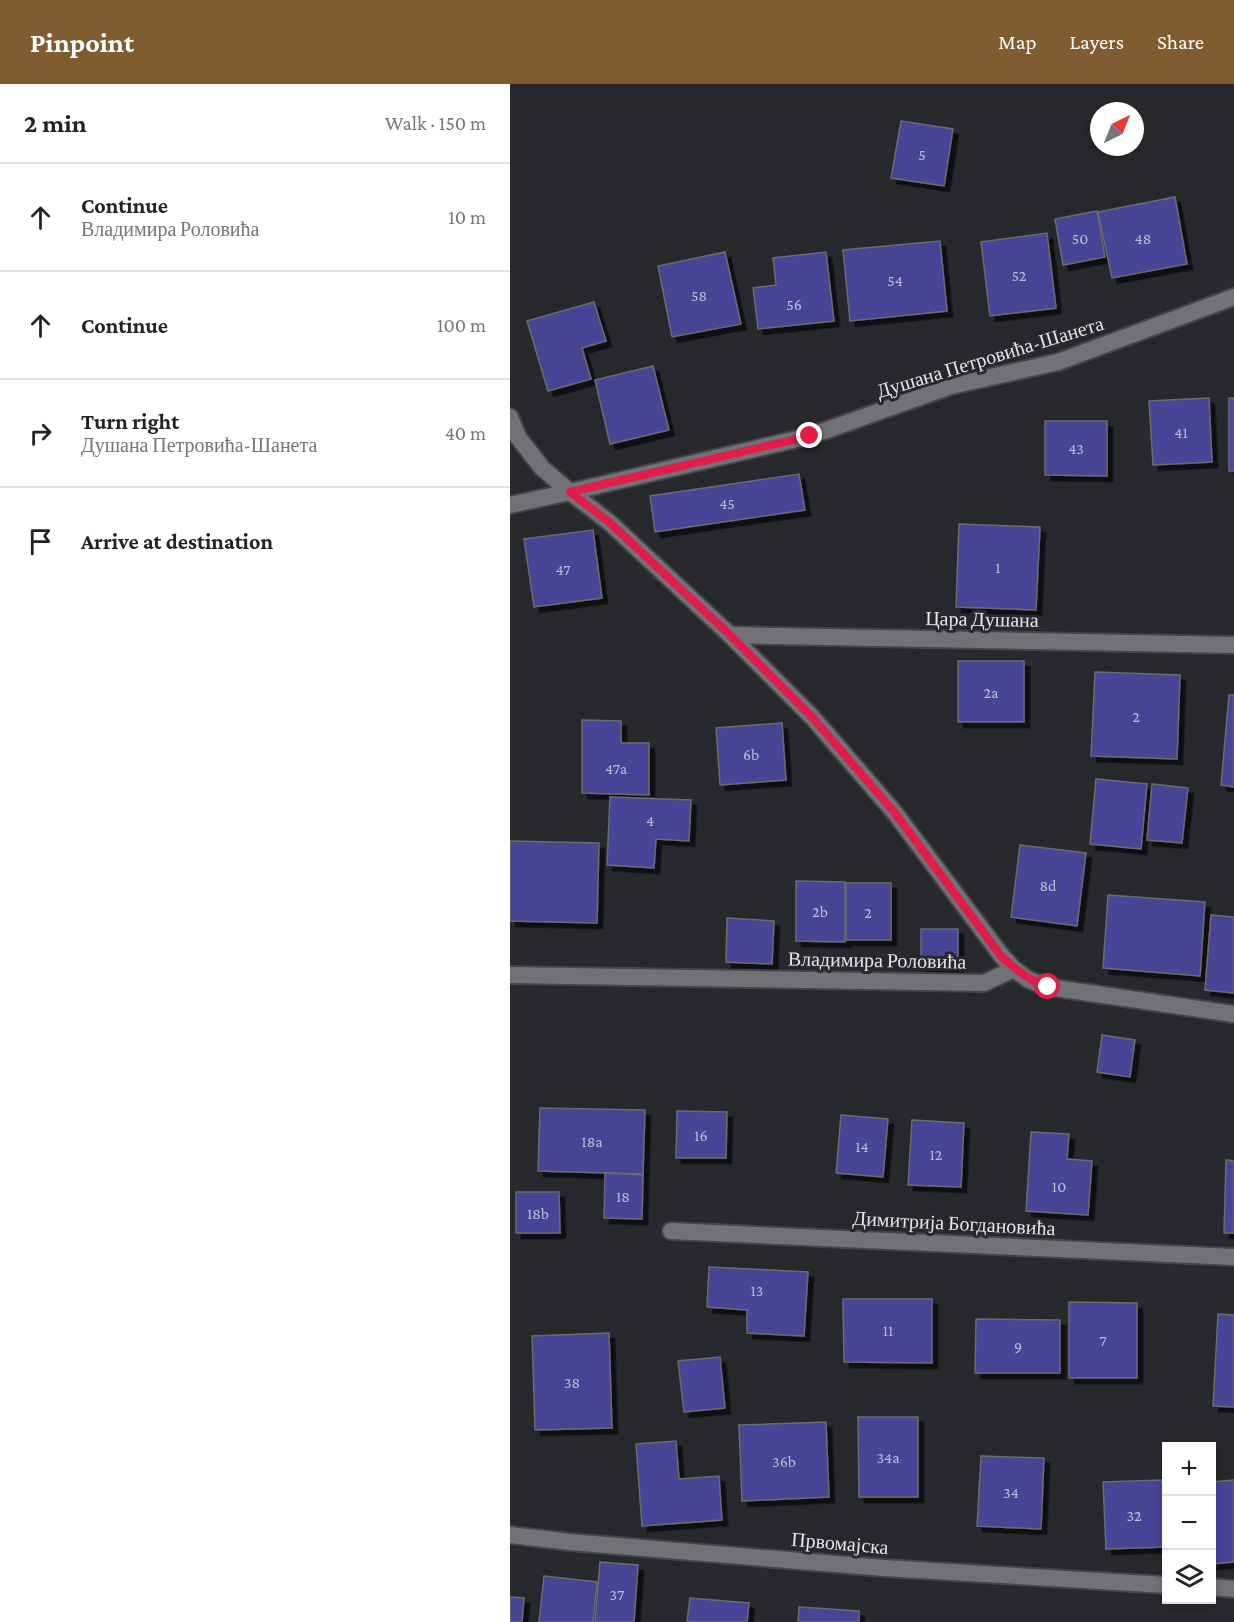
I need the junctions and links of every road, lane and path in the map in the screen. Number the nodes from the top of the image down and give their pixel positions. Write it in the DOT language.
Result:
graph roads {
  1 [pos="1234,297"];
  2 [pos="510,417"];
  3 [pos="570,492"];
  4 [pos="510,505"];
  5 [pos="730,635"];
  6 [pos="1234,645"];
  7 [pos="1014,969"];
  8 [pos="510,975"];
  9 [pos="1234,1014"];
  10 [pos="671,1231"];
  11 [pos="1234,1257"];
  12 [pos="510,1535"];
  13 [pos="1162,1585"];
  14 [pos="1216,1587"];
  15 [pos="1234,1589"];
  1 -- 3 [label="street, Душана Петровића-Шанета"];
  2 -- 3 [label="street"];
  3 -- 4 [label="street, Душана Петровића-Шанета"];
  3 -- 5 [label="street"];
  5 -- 6 [label="street, Цара Душана"];
  5 -- 7 [label="street"];
  7 -- 8 [label="street, Владимира Роловића"];
  7 -- 9 [label="street"];
  10 -- 11 [label="street, Димитрија Богдановића"];
  12 -- 13 [label="street, Првомајска"];
  14 -- 15 [label="street"];
}
